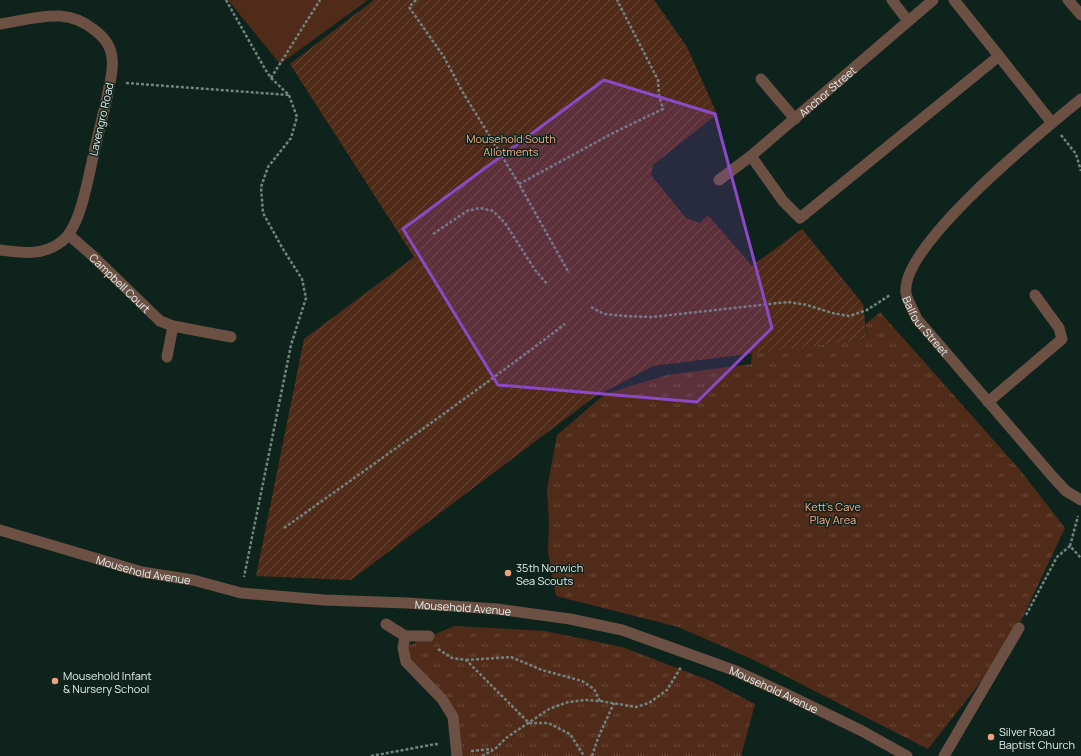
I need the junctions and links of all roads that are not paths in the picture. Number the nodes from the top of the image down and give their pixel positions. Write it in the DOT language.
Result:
graph roads {
  1 [pos="892,0"];
  2 [pos="933,0"];
  3 [pos="954,0"];
  4 [pos="1068,0"];
  5 [pos="1081,16"];
  6 [pos="908,21"];
  7 [pos="0,24"];
  8 [pos="999,56"];
  9 [pos="761,79"];
  10 [pos="1081,99"];
  11 [pos="795,119"];
  12 [pos="1052,123"];
  13 [pos="751,156"];
  14 [pos="719,180"];
  15 [pos="69,235"];
  16 [pos="0,250"];
  17 [pos="1035,295"];
  18 [pos="173,326"];
  19 [pos="231,337"];
  20 [pos="167,357"];
  21 [pos="988,402"];
  22 [pos="1081,500"];
  23 [pos="0,530"];
  24 [pos="386,624"];
  25 [pos="1020,628"];
  26 [pos="405,636"];
  27 [pos="429,636"];
  28 [pos="457,754"];
  29 [pos="907,756"];
  30 [pos="944,756"];
  1 -- 6 [label="street"];
  2 -- 6 [label="street, Anchor Street"];
  3 -- 8 [label="street"];
  4 -- 5 [label="street"];
  6 -- 11 [label="street, Anchor Street"];
  7 -- 15 [label="street, Lavengro Road"];
  8 -- 12 [label="street"];
  8 -- 13 [label="street"];
  9 -- 11 [label="street"];
  10 -- 12 [label="street, Balfour Street"];
  11 -- 13 [label="street, Anchor Street"];
  12 -- 21 [label="street, Balfour Street"];
  13 -- 14 [label="street, Anchor Street"];
  15 -- 16 [label="street"];
  15 -- 18 [label="street, Campbell Court"];
  17 -- 21 [label="street"];
  18 -- 19 [label="street, Campbell Court"];
  18 -- 20 [label="street"];
  21 -- 22 [label="street, Balfour Street"];
  23 -- 29 [label="street, Mousehold Avenue"];
  24 -- 26 [label="street"];
  25 -- 30 [label="street"];
  26 -- 27 [label="street"];
  26 -- 28 [label="street"];
}
